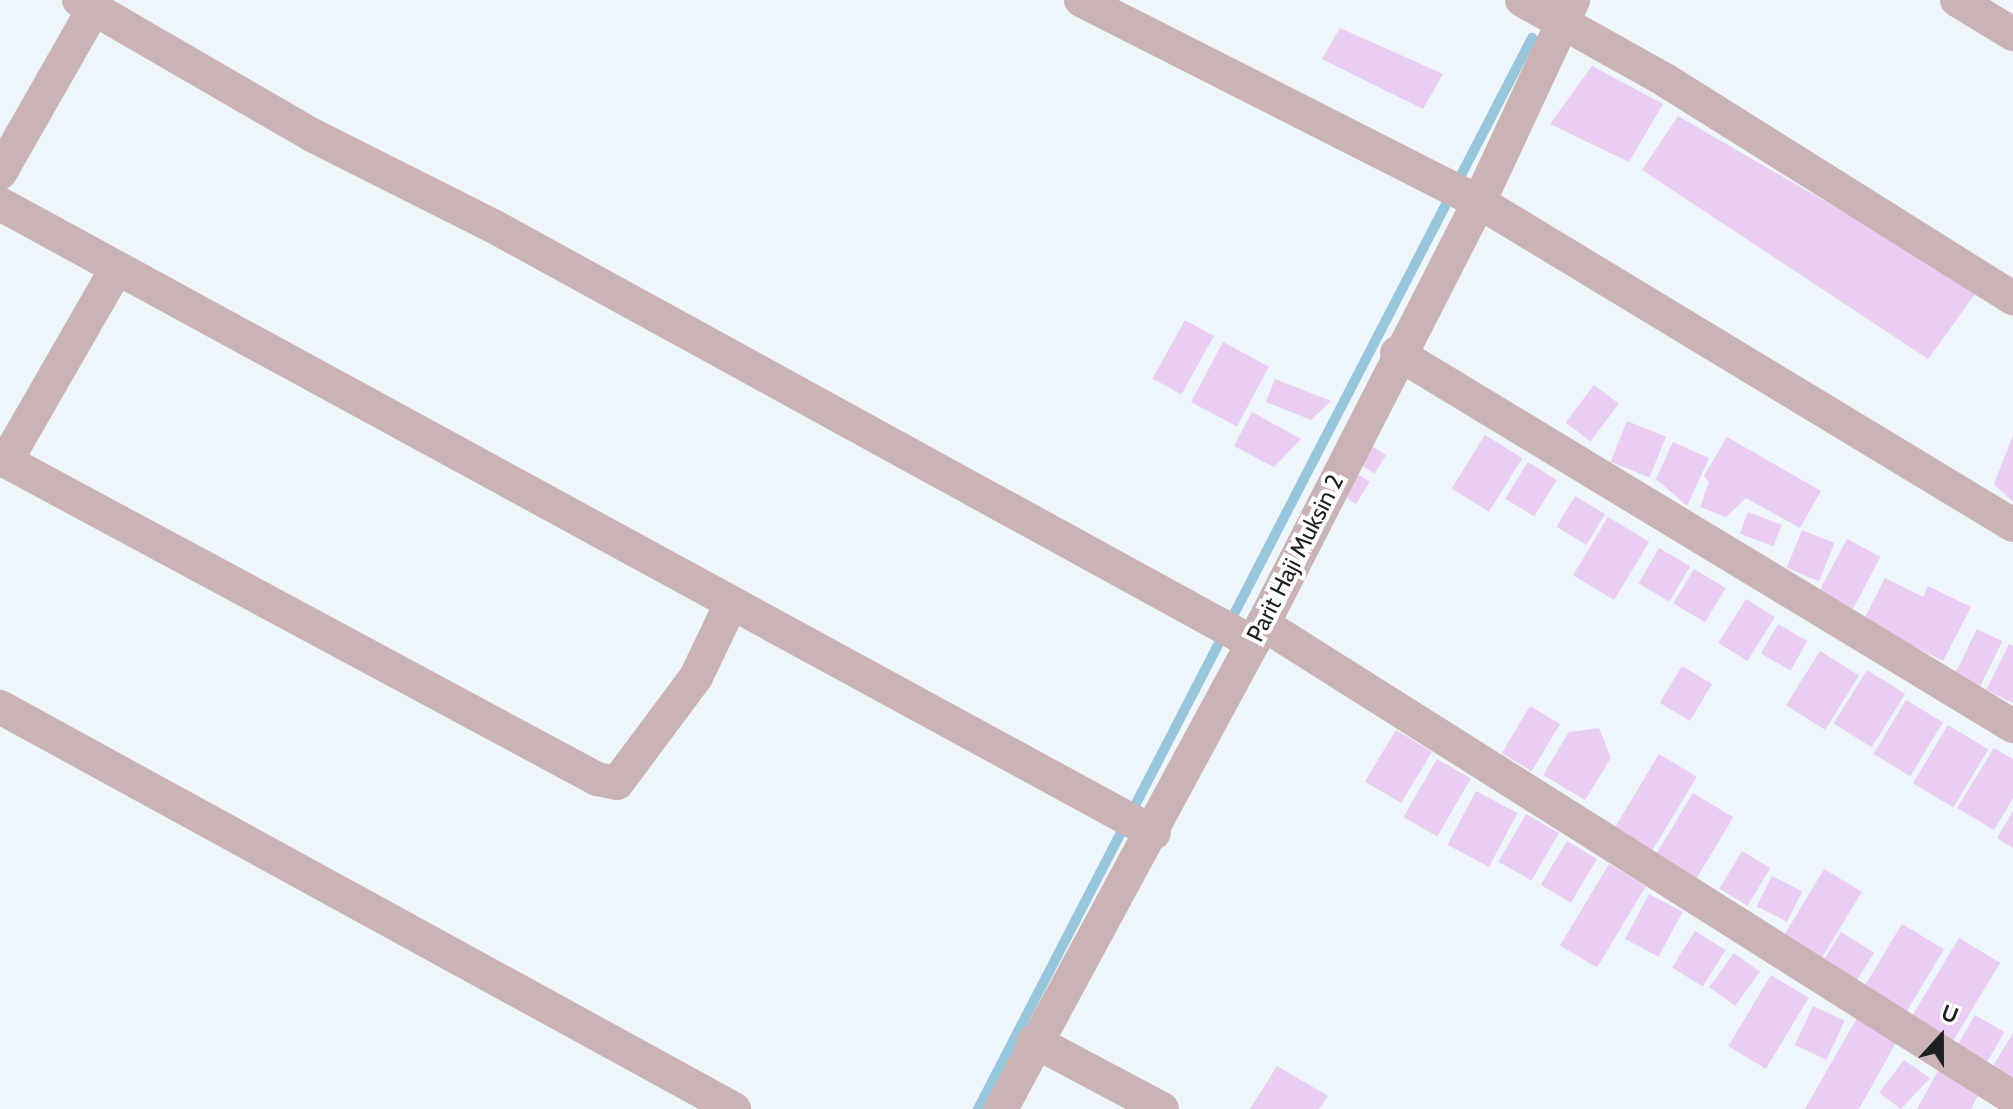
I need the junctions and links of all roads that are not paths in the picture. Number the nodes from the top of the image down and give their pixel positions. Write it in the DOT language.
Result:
graph roads {
  1 [pos="1081,0"];
  2 [pos="1522,0"];
  3 [pos="1957,0"];
  4 [pos="87,4"];
  5 [pos="1568,10"];
  6 [pos="2013,34"];
  7 [pos="0,173"];
  8 [pos="1479,202"];
  9 [pos="0,204"];
  10 [pos="116,270"];
  11 [pos="2013,298"];
  12 [pos="1397,353"];
  13 [pos="3,459"];
  14 [pos="2013,525"];
  15 [pos="731,604"];
  16 [pos="1258,634"];
  17 [pos="0,707"];
  18 [pos="2013,726"];
  19 [pos="1154,833"];
  20 [pos="1034,1041"];
  21 [pos="2013,1098"];
  22 [pos="734,1109"];
  23 [pos="1001,1109"];
  24 [pos="1162,1109"];
  1 -- 8 [label="street"];
  2 -- 5 [label="street"];
  3 -- 6 [label="street"];
  4 -- 7 [label="street"];
  4 -- 16 [label="street"];
  5 -- 8 [label="street, Parit Haji Muksin 2"];
  5 -- 11 [label="street"];
  8 -- 12 [label="street, Parit Haji Muksin 2"];
  8 -- 14 [label="street"];
  9 -- 10 [label="street"];
  10 -- 13 [label="street"];
  10 -- 15 [label="street"];
  12 -- 16 [label="street, Parit Haji Muksin 2"];
  12 -- 18 [label="street"];
  13 -- 15 [label="street"];
  15 -- 19 [label="street"];
  16 -- 19 [label="street, Parit Haji Muksin 2"];
  16 -- 21 [label="street"];
  17 -- 22 [label="street"];
  19 -- 20 [label="street, Parit Haji Muksin 2"];
  20 -- 23 [label="street, Parit Haji Muksin 2"];
  20 -- 24 [label="street"];
}
